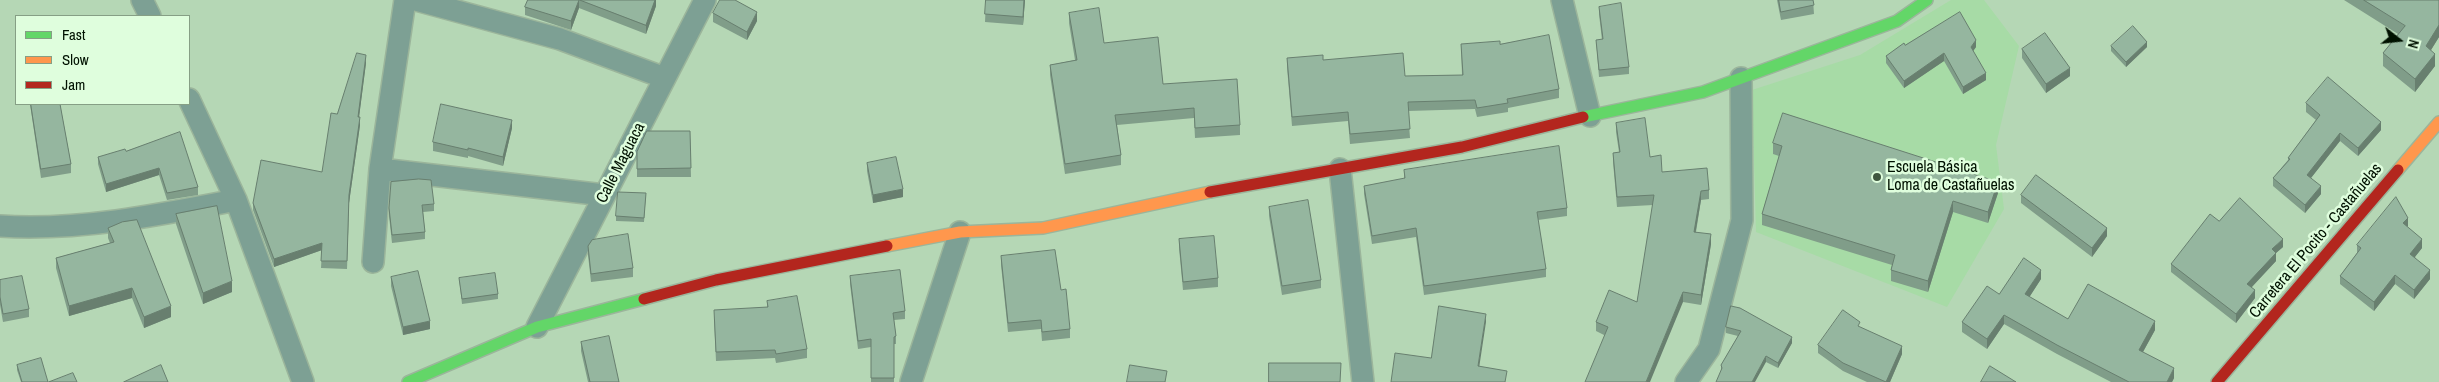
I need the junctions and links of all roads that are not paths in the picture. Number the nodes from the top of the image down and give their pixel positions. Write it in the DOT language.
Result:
graph roads {
  1 [pos="142,0"];
  2 [pos="406,0"];
  3 [pos="416,0"];
  4 [pos="705,0"];
  5 [pos="1562,0"];
  6 [pos="1927,0"];
  7 [pos="150,15"];
  8 [pos="665,78"];
  9 [pos="1741,78"];
  10 [pos="190,101"];
  11 [pos="1590,116"];
  12 [pos="2439,122"];
  13 [pos="1340,168"];
  14 [pos="380,169"];
  15 [pos="604,195"];
  16 [pos="236,200"];
  17 [pos="0,226"];
  18 [pos="960,232"];
  19 [pos="373,262"];
  20 [pos="537,327"];
  21 [pos="303,382"];
  22 [pos="408,382"];
  23 [pos="911,382"];
  24 [pos="1363,382"];
  25 [pos="1686,382"];
  26 [pos="2217,382"];
  1 -- 7 [label="street"];
  2 -- 14 [label="street"];
  3 -- 8 [label="street"];
  4 -- 8 [label="street, Calle Maguaca"];
  5 -- 11 [label="street"];
  6 -- 9 [label="main road"];
  8 -- 15 [label="street, Calle Maguaca"];
  9 -- 11 [label="main road"];
  9 -- 25 [label="street"];
  10 -- 16 [label="street"];
  11 -- 13 [label="main road"];
  12 -- 26 [label="main road, Carretera El Pocito - Castañuelas"];
  13 -- 18 [label="main road"];
  13 -- 24 [label="street"];
  14 -- 15 [label="street"];
  14 -- 19 [label="street"];
  15 -- 20 [label="street, Calle Maguaca"];
  16 -- 17 [label="street"];
  16 -- 21 [label="street"];
  18 -- 20 [label="main road"];
  18 -- 23 [label="street"];
  20 -- 22 [label="main road"];
}
